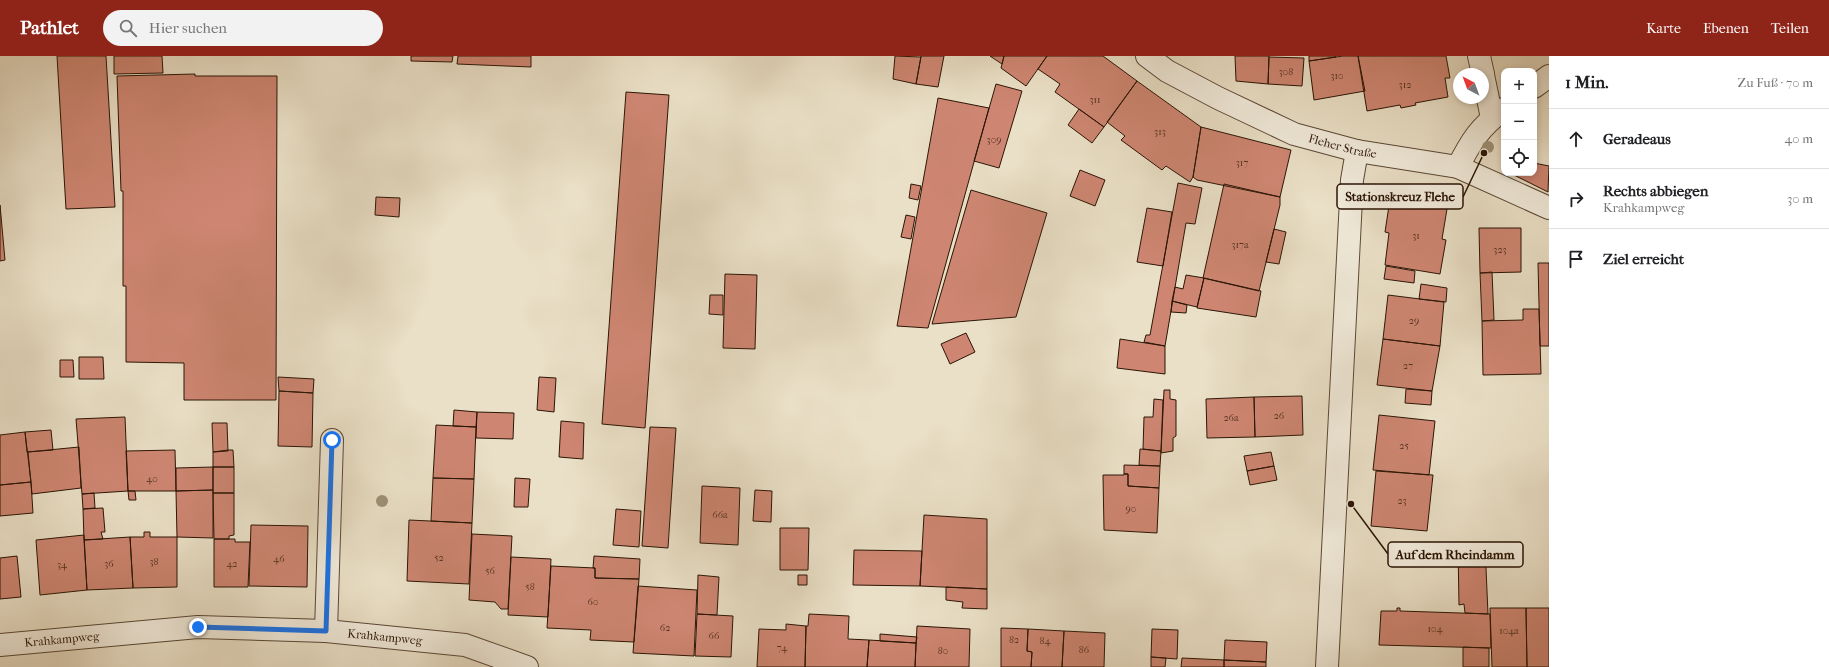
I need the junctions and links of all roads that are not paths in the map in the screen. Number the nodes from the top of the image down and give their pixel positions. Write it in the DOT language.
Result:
graph roads {
  1 [pos="1147,56"];
  2 [pos="1479,56"];
  3 [pos="1482,68"];
  4 [pos="1549,76"];
  5 [pos="1537,85"];
  6 [pos="1489,90"];
  7 [pos="1498,114"];
  8 [pos="1357,151"];
  9 [pos="1458,167"];
  10 [pos="1549,208"];
  11 [pos="332,440"];
  12 [pos="326,631"];
  13 [pos="0,646"];
  14 [pos="528,667"];
  15 [pos="1327,667"];
  1 -- 8 [label="street, Fleher Straße"];
  2 -- 3 [label="street"];
  4 -- 5 [label="street"];
  6 -- 7 [label="street"];
  7 -- 9 [label="street"];
  8 -- 9 [label="street, Fleher Straße"];
  8 -- 15 [label="street"];
  9 -- 10 [label="street, Fleher Straße"];
  11 -- 12 [label="street"];
  12 -- 13 [label="street, Krahkampweg"];
  12 -- 14 [label="street, Krahkampweg"];
}
